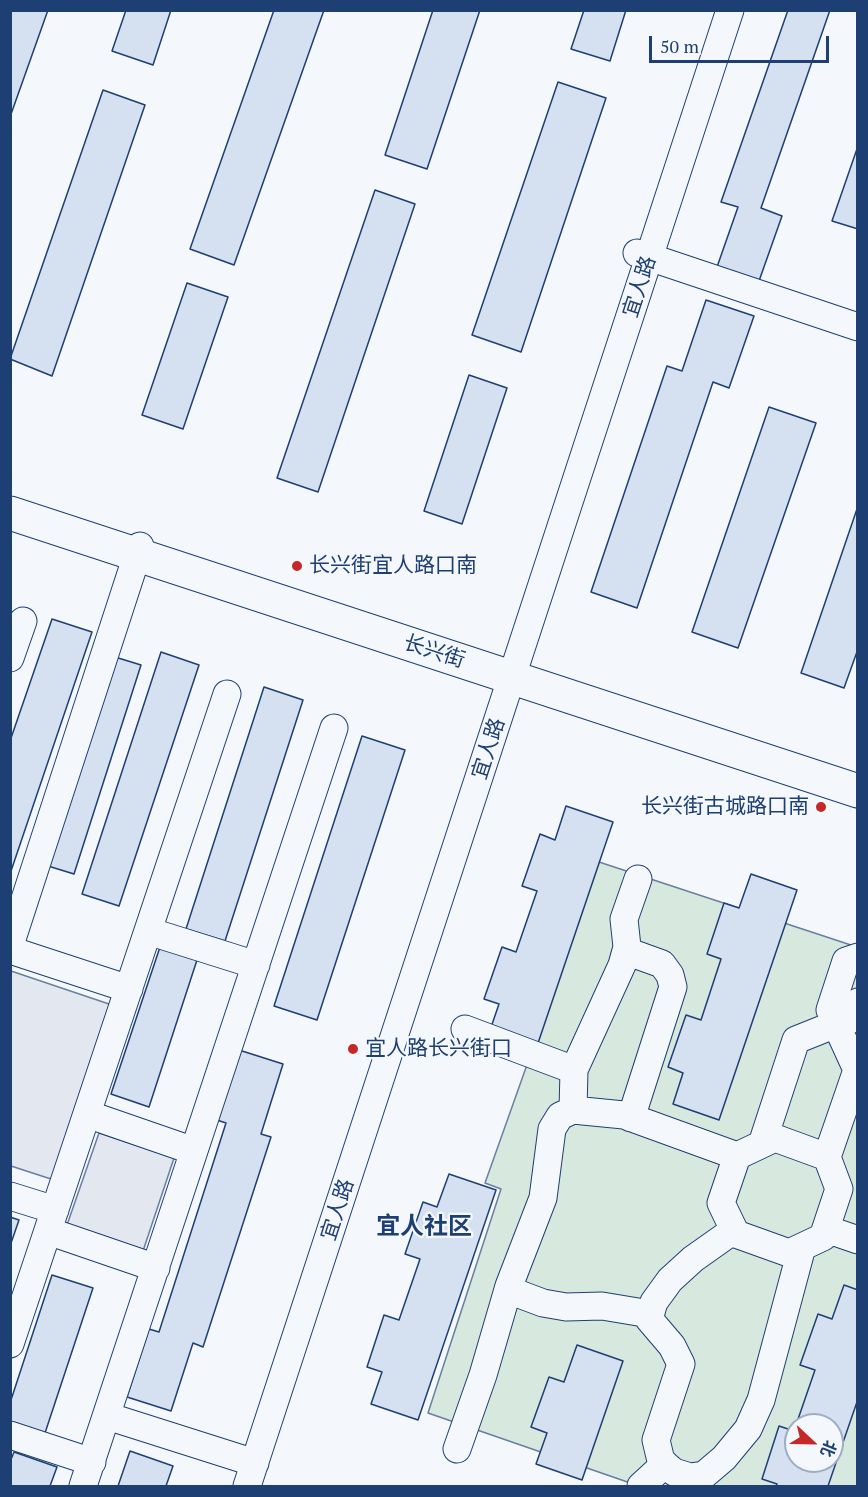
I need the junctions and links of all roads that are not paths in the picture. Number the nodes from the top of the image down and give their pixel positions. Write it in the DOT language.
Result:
graph roads {
  1 [pos="715,10"];
  2 [pos="730,10"];
  3 [pos="644,255"];
  4 [pos="858,327"];
  5 [pos="10,489"];
  6 [pos="10,513"];
  7 [pos="138,550"];
  8 [pos="22,621"];
  9 [pos="10,658"];
  10 [pos="509,665"];
  11 [pos="227,694"];
  12 [pos="334,728"];
  13 [pos="858,768"];
  14 [pos="858,791"];
  15 [pos="638,879"];
  16 [pos="148,931"];
  17 [pos="10,945"];
  18 [pos="10,950"];
  19 [pos="626,951"];
  20 [pos="858,957"];
  21 [pos="256,965"];
  22 [pos="129,989"];
  23 [pos="858,1002"];
  24 [pos="836,1024"];
  25 [pos="465,1029"];
  26 [pos="574,1070"];
  27 [pos="573,1110"];
  28 [pos="87,1114"];
  29 [pos="631,1118"];
  30 [pos="762,1144"];
  31 [pos="194,1151"];
  32 [pos="737,1156"];
  33 [pos="827,1157"];
  34 [pos="848,1192"];
  35 [pos="10,1196"];
  36 [pos="52,1221"];
  37 [pos="826,1229"];
  38 [pos="734,1230"];
  39 [pos="858,1240"];
  40 [pos="802,1247"];
  41 [pos="156,1268"];
  42 [pos="509,1286"];
  43 [pos="650,1314"];
  44 [pos="10,1344"];
  45 [pos="107,1416"];
  46 [pos="10,1435"];
  47 [pos="457,1449"];
  48 [pos="665,1464"];
  49 [pos="248,1470"];
  50 [pos="87,1474"];
  51 [pos="690,1482"];
  52 [pos="233,1486"];
  53 [pos="642,1486"];
  1 -- 3 [label="street, 宜人路"];
  2 -- 3 [label="street, 宜人路"];
  3 -- 4 [label="street"];
  3 -- 10 [label="street, 宜人路"];
  5 -- 10 [label="main road, 长兴街"];
  6 -- 7 [label="main road, 长兴街"];
  7 -- 10 [label="main road, 长兴街"];
  7 -- 17 [label="street"];
  8 -- 9 [label="street"];
  10 -- 13 [label="main road, 长兴街"];
  10 -- 14 [label="main road, 长兴街"];
  10 -- 49 [label="street, 宜人路"];
  11 -- 16 [label="street"];
  12 -- 21 [label="street"];
  15 -- 19 [label="street"];
  16 -- 21 [label="street"];
  16 -- 22 [label="street"];
  18 -- 22 [label="street"];
  19 -- 26 [label="street"];
  19 -- 29 [label="street"];
  20 -- 24 [label="street"];
  21 -- 31 [label="street"];
  22 -- 28 [label="street"];
  23 -- 24 [label="street"];
  24 -- 30 [label="street"];
  24 -- 33 [label="street"];
  25 -- 26 [label="street"];
  26 -- 27 [label="street"];
  27 -- 29 [label="street"];
  27 -- 42 [label="street"];
  28 -- 31 [label="street"];
  28 -- 36 [label="street"];
  29 -- 32 [label="street"];
  30 -- 32 [label="street"];
  30 -- 33 [label="street"];
  31 -- 41 [label="street"];
  32 -- 38 [label="street"];
  33 -- 34 [label="street"];
  34 -- 37 [label="street"];
  35 -- 36 [label="street"];
  36 -- 41 [label="street"];
  36 -- 44 [label="street"];
  37 -- 39 [label="street"];
  37 -- 40 [label="street"];
  38 -- 40 [label="street"];
  38 -- 43 [label="street"];
  40 -- 51 [label="street"];
  41 -- 45 [label="street"];
  42 -- 43 [label="street"];
  42 -- 47 [label="street"];
  43 -- 48 [label="street"];
  45 -- 49 [label="street"];
  45 -- 50 [label="street"];
  46 -- 50 [label="street"];
  48 -- 51 [label="street"];
  48 -- 53 [label="street"];
  49 -- 52 [label="street, 宜人路"];
}
